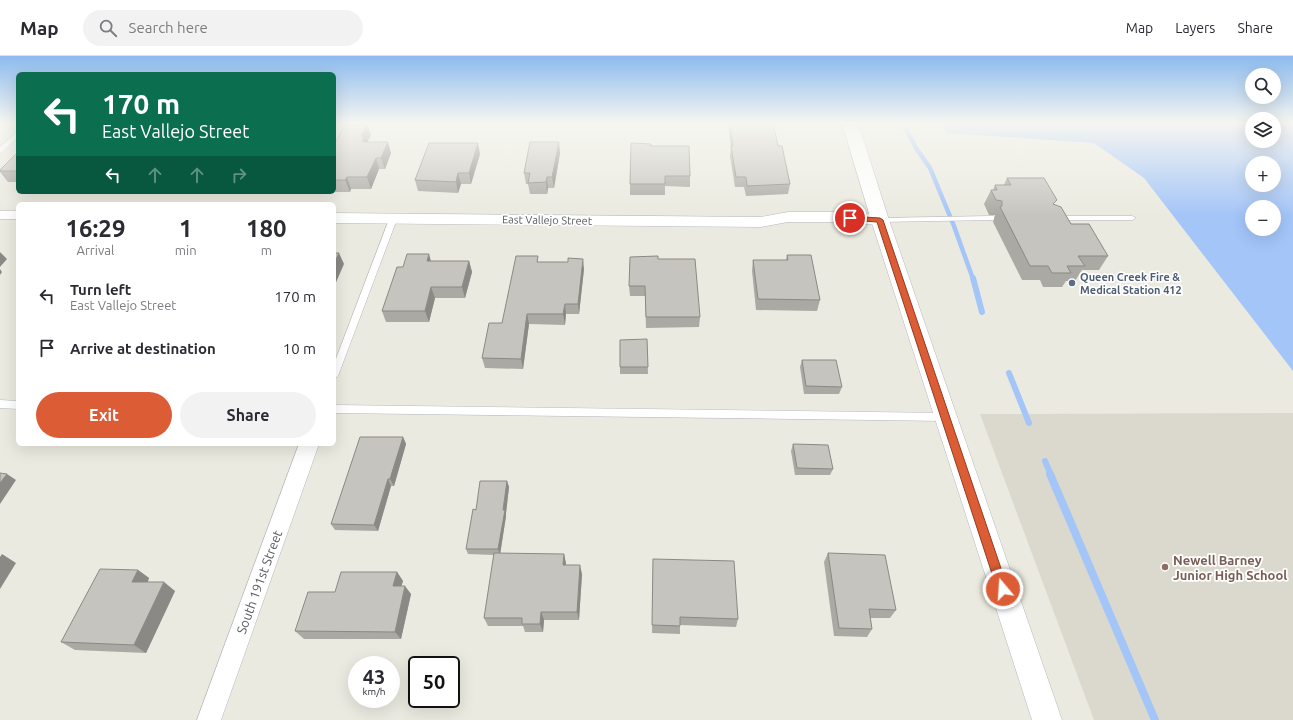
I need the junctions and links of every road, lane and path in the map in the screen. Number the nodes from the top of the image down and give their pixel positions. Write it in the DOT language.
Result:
graph roads {
  1 [pos="860,154"];
  2 [pos="0,215"];
  3 [pos="16,215"];
  4 [pos="336,218"];
  5 [pos="991,218"];
  6 [pos="1051,218"];
  7 [pos="1132,218"];
  8 [pos="393,219"];
  9 [pos="880,220"];
  10 [pos="336,371"];
  11 [pos="0,404"];
  12 [pos="16,405"];
  13 [pos="336,409"];
  14 [pos="946,417"];
  15 [pos="308,446"];
  16 [pos="209,720"];
  17 [pos="1047,720"];
  1 -- 9 [label="main road"];
  2 -- 3 [label="street"];
  4 -- 8 [label="street, East Vallejo Street"];
  5 -- 9 [label="lane"];
  6 -- 7 [label="lane"];
  8 -- 9 [label="street, East Vallejo Street"];
  8 -- 10 [label="lane"];
  9 -- 14 [label="main road"];
  11 -- 12 [label="lane"];
  13 -- 14 [label="lane"];
  14 -- 17 [label="main road"];
  15 -- 16 [label="street, South 191st Street"];
}
